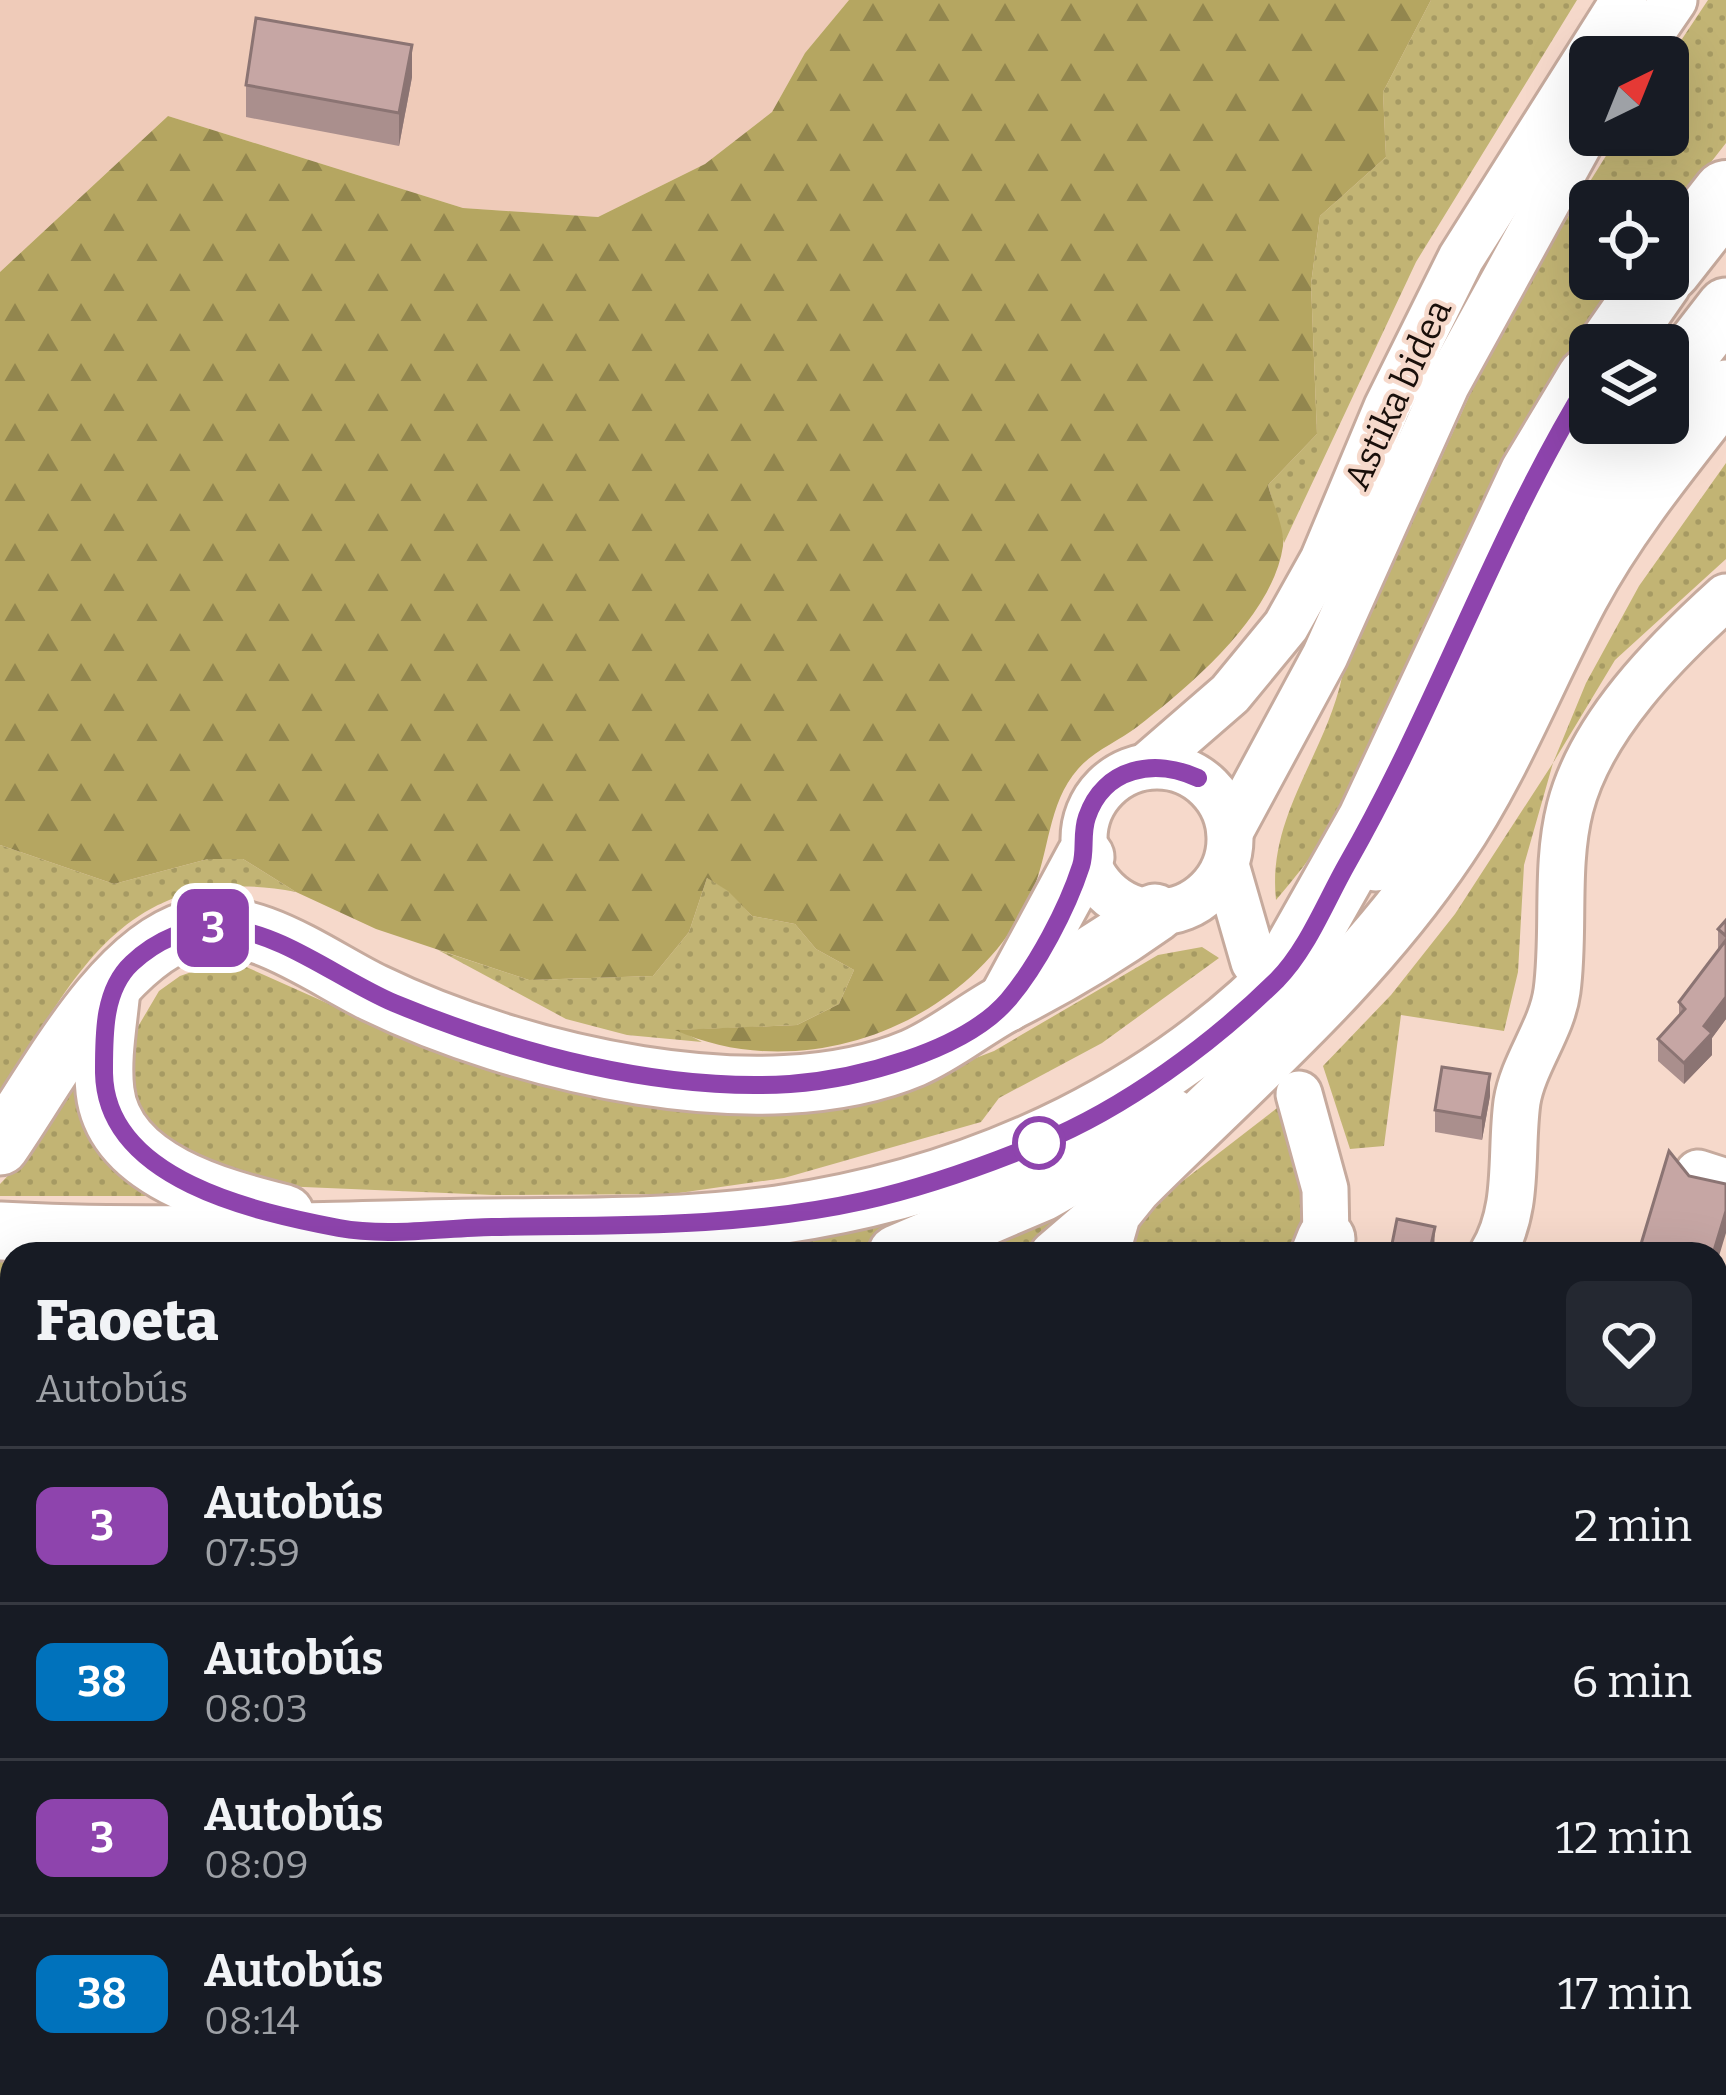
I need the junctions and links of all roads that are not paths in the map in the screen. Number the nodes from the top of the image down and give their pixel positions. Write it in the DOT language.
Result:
graph roads {
  1 [pos="1624,0"];
  2 [pos="1674,0"];
  3 [pos="1649,36"];
  4 [pos="1572,156"];
  5 [pos="1726,194"];
  6 [pos="1689,241"];
  7 [pos="1726,307"];
  8 [pos="1689,355"];
  9 [pos="1726,389"];
  10 [pos="1569,415"];
  11 [pos="1621,444"];
  12 [pos="1726,597"];
  13 [pos="1147,766"];
  14 [pos="1228,848"];
  15 [pos="1085,857"];
  16 [pos="1174,908"];
  17 [pos="1285,973"];
  18 [pos="111,987"];
  19 [pos="1006,1003"];
  20 [pos="1275,1081"];
  21 [pos="0,1146"];
  22 [pos="1133,1186"];
  23 [pos="347,1230"];
  24 [pos="0,1231"];
  25 [pos="924,1242"];
  26 [pos="1067,1242"];
  27 [pos="1103,1242"];
  28 [pos="1323,1242"];
  29 [pos="1496,1242"];
  1 -- 13 [label="street, Astika bidea"];
  2 -- 3 [label="street"];
  4 -- 14 [label="street, Astika bidea"];
  5 -- 6 [label="highway"];
  7 -- 8 [label="main road"];
  9 -- 20 [label="main road"];
  10 -- 17 [label="highway"];
  11 -- 17 [label="main road"];
  12 -- 29 [label="street"];
  13 -- 14 [label="street"];
  13 -- 15 [label="street"];
  14 -- 16 [label="street"];
  14 -- 16 [label="street"];
  15 -- 16 [label="street"];
  15 -- 19 [label="main road"];
  16 -- 19 [label="main road"];
  17 -- 23 [label="main road"];
  18 -- 19 [label="main road"];
  18 -- 21 [label="main road"];
  18 -- 23 [label="main road"];
  20 -- 22 [label="main road"];
  20 -- 25 [label="main road"];
  20 -- 28 [label="street"];
  22 -- 26 [label="street"];
  22 -- 27 [label="main road"];
  23 -- 24 [label="main road"];
}
